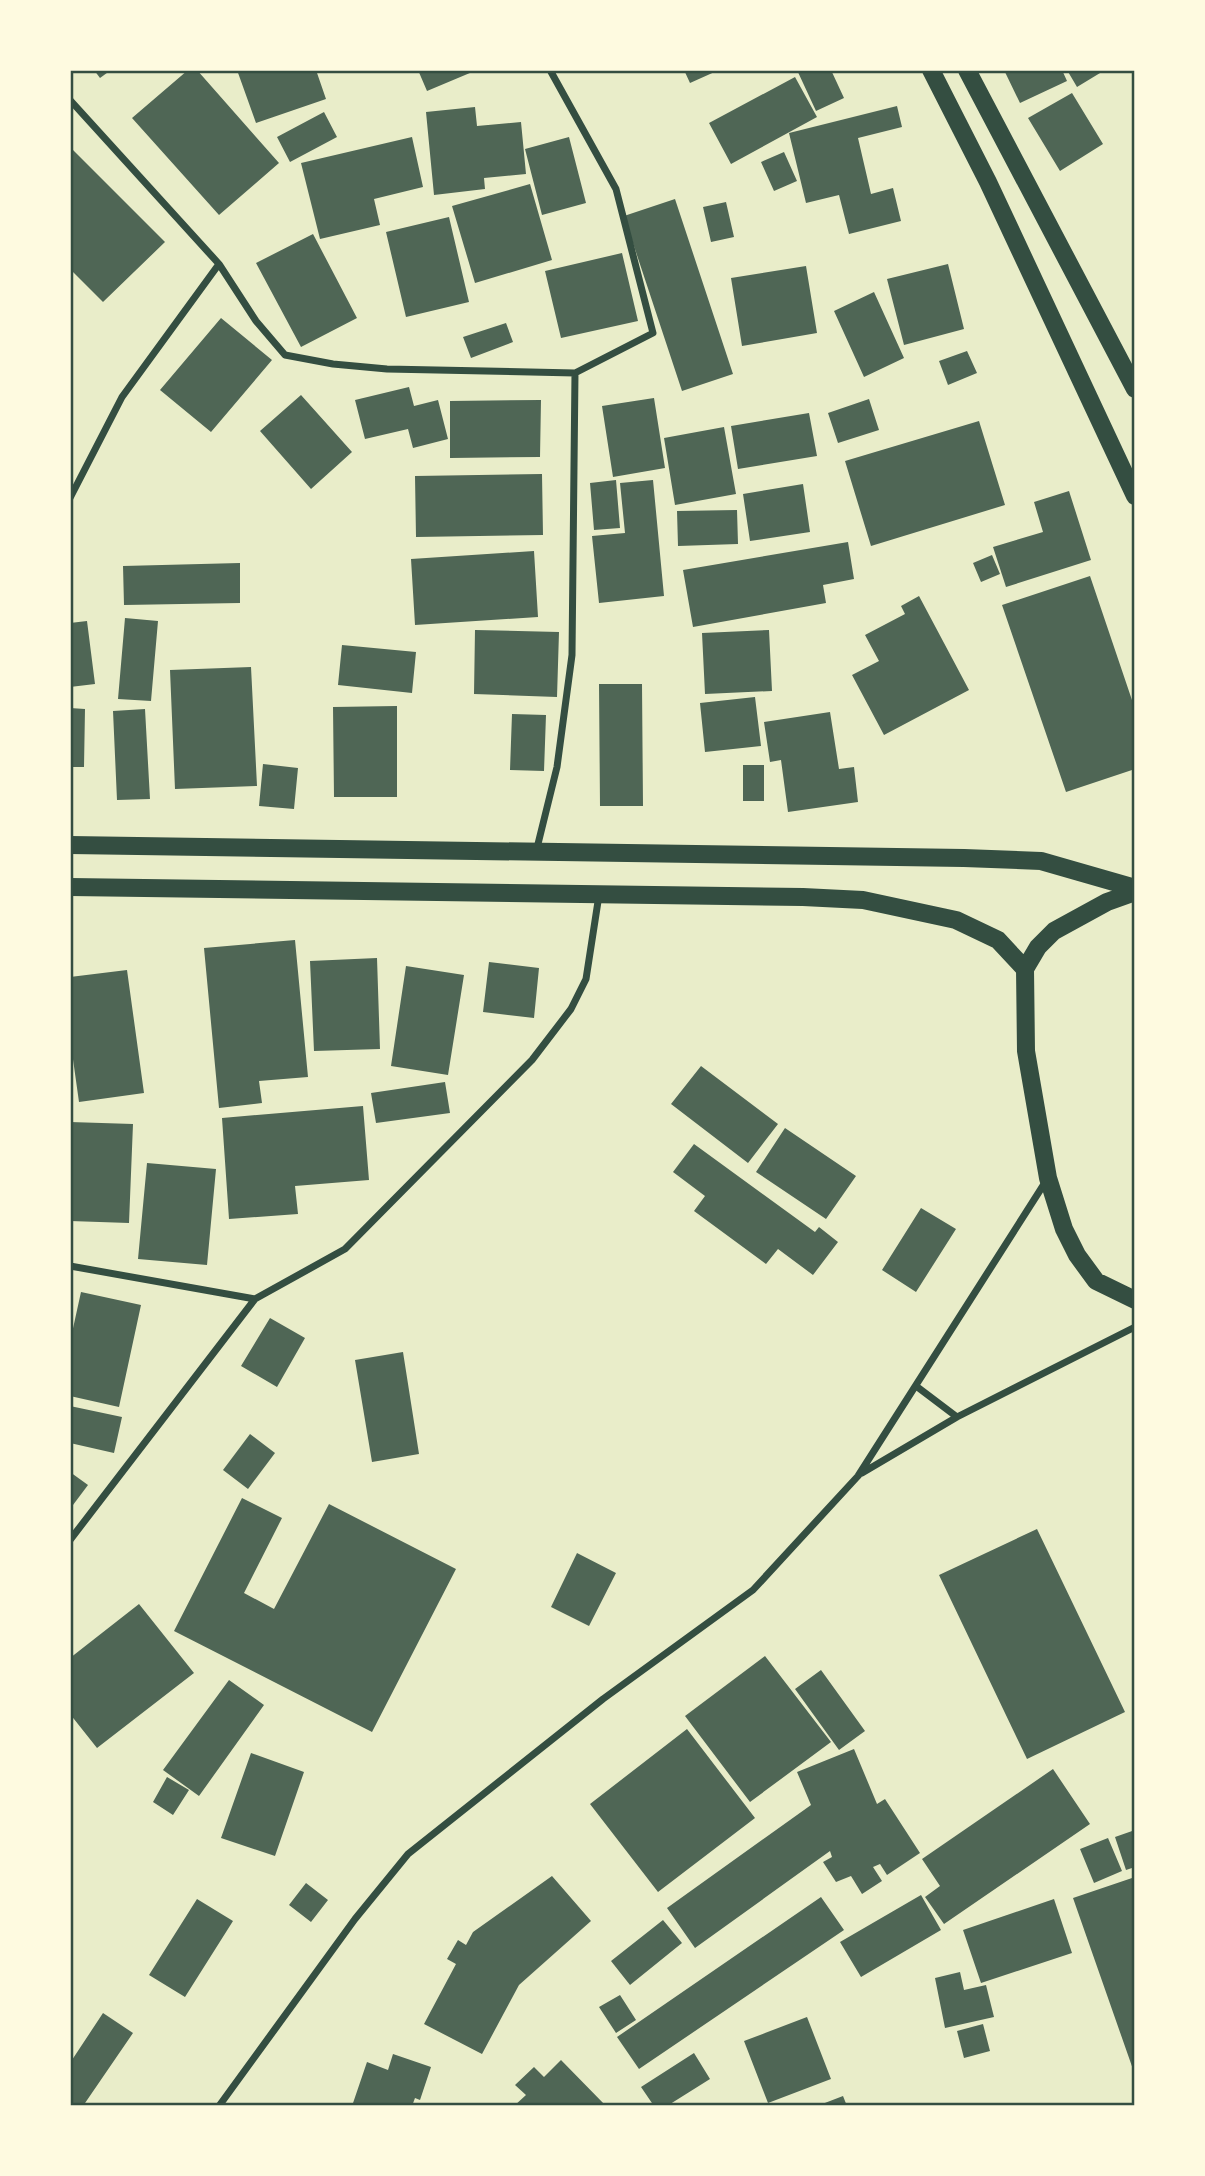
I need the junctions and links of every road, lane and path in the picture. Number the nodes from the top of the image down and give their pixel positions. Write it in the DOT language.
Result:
graph roads {
  1 [pos="550,70"];
  2 [pos="931,70"];
  3 [pos="967,70"];
  4 [pos="70,100"];
  5 [pos="219,264"];
  6 [pos="575,373"];
  7 [pos="1135,389"];
  8 [pos="1131,472"];
  9 [pos="1135,496"];
  10 [pos="70,498"];
  11 [pos="70,845"];
  12 [pos="536,852"];
  13 [pos="70,887"];
  14 [pos="1135,890"];
  15 [pos="599,894"];
  16 [pos="1025,969"];
  17 [pos="1048,1178"];
  18 [pos="70,1266"];
  19 [pos="255,1299"];
  20 [pos="1135,1300"];
  21 [pos="1135,1327"];
  22 [pos="916,1385"];
  23 [pos="957,1417"];
  24 [pos="858,1476"];
  25 [pos="70,1540"];
  26 [pos="219,2106"];
  1 -- 6 [label="street"];
  2 -- 8 [label="main road"];
  3 -- 7 [label="main road"];
  4 -- 5 [label="street"];
  5 -- 6 [label="street"];
  5 -- 10 [label="street"];
  6 -- 12 [label="street"];
  8 -- 9 [label="main road"];
  11 -- 12 [label="main road"];
  12 -- 14 [label="main road"];
  13 -- 15 [label="main road"];
  14 -- 16 [label="main road"];
  15 -- 16 [label="main road"];
  15 -- 19 [label="street"];
  16 -- 17 [label="main road"];
  17 -- 20 [label="main road"];
  17 -- 22 [label="street"];
  18 -- 19 [label="street"];
  19 -- 25 [label="street"];
  21 -- 23 [label="street"];
  22 -- 23 [label="street"];
  22 -- 24 [label="street"];
  23 -- 24 [label="street"];
  24 -- 26 [label="street"];
}
